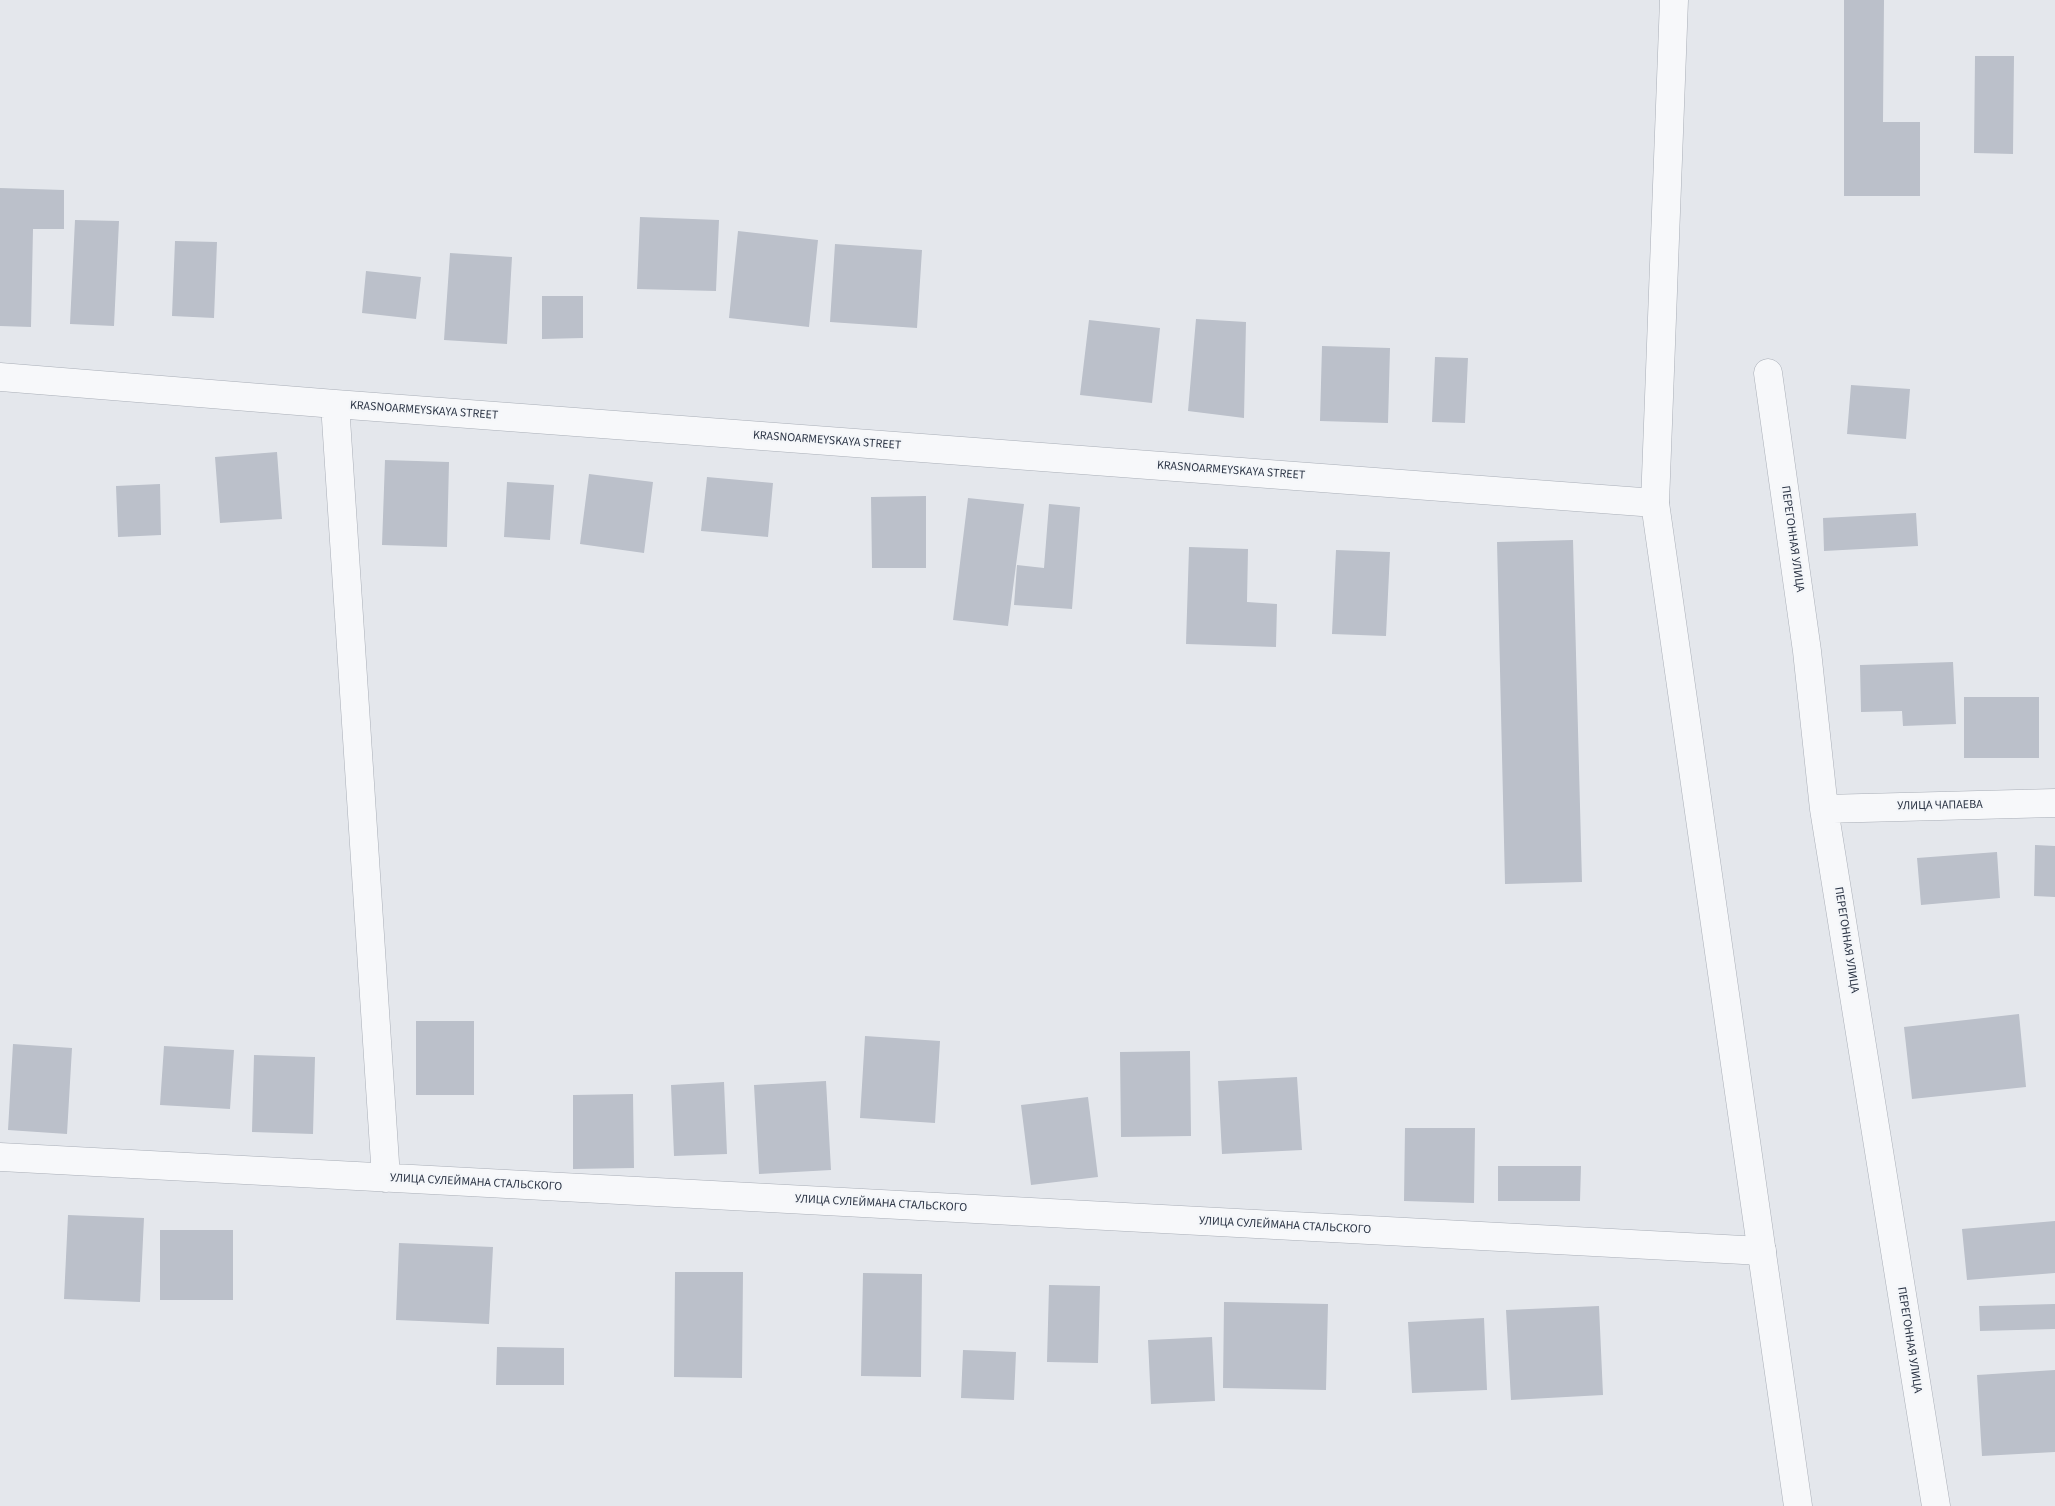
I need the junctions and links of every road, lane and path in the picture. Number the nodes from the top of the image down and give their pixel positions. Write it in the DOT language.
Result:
graph roads {
  1 [pos="1674,0"];
  2 [pos="1768,373"];
  3 [pos="0,377"];
  4 [pos="335,404"];
  5 [pos="1655,503"];
  6 [pos="2055,803"];
  7 [pos="1824,809"];
  8 [pos="0,1157"];
  9 [pos="386,1178"];
  10 [pos="1762,1251"];
  11 [pos="1798,1506"];
  12 [pos="1936,1506"];
  1 -- 5 [label="street"];
  2 -- 7 [label="street, ПЕРЕГОННАЯ УЛИЦА"];
  3 -- 4 [label="street, KRASNOARMEYSKAYA STREET"];
  4 -- 5 [label="street, KRASNOARMEYSKAYA STREET"];
  4 -- 9 [label="street"];
  5 -- 10 [label="street"];
  6 -- 7 [label="street, УЛИЦА ЧАПАЕВА"];
  7 -- 12 [label="street, ПЕРЕГОННАЯ УЛИЦА"];
  8 -- 9 [label="street, УЛИЦА СУЛЕЙМАНА СТАЛЬСКОГО"];
  9 -- 10 [label="street, УЛИЦА СУЛЕЙМАНА СТАЛЬСКОГО"];
  10 -- 11 [label="street"];
}
